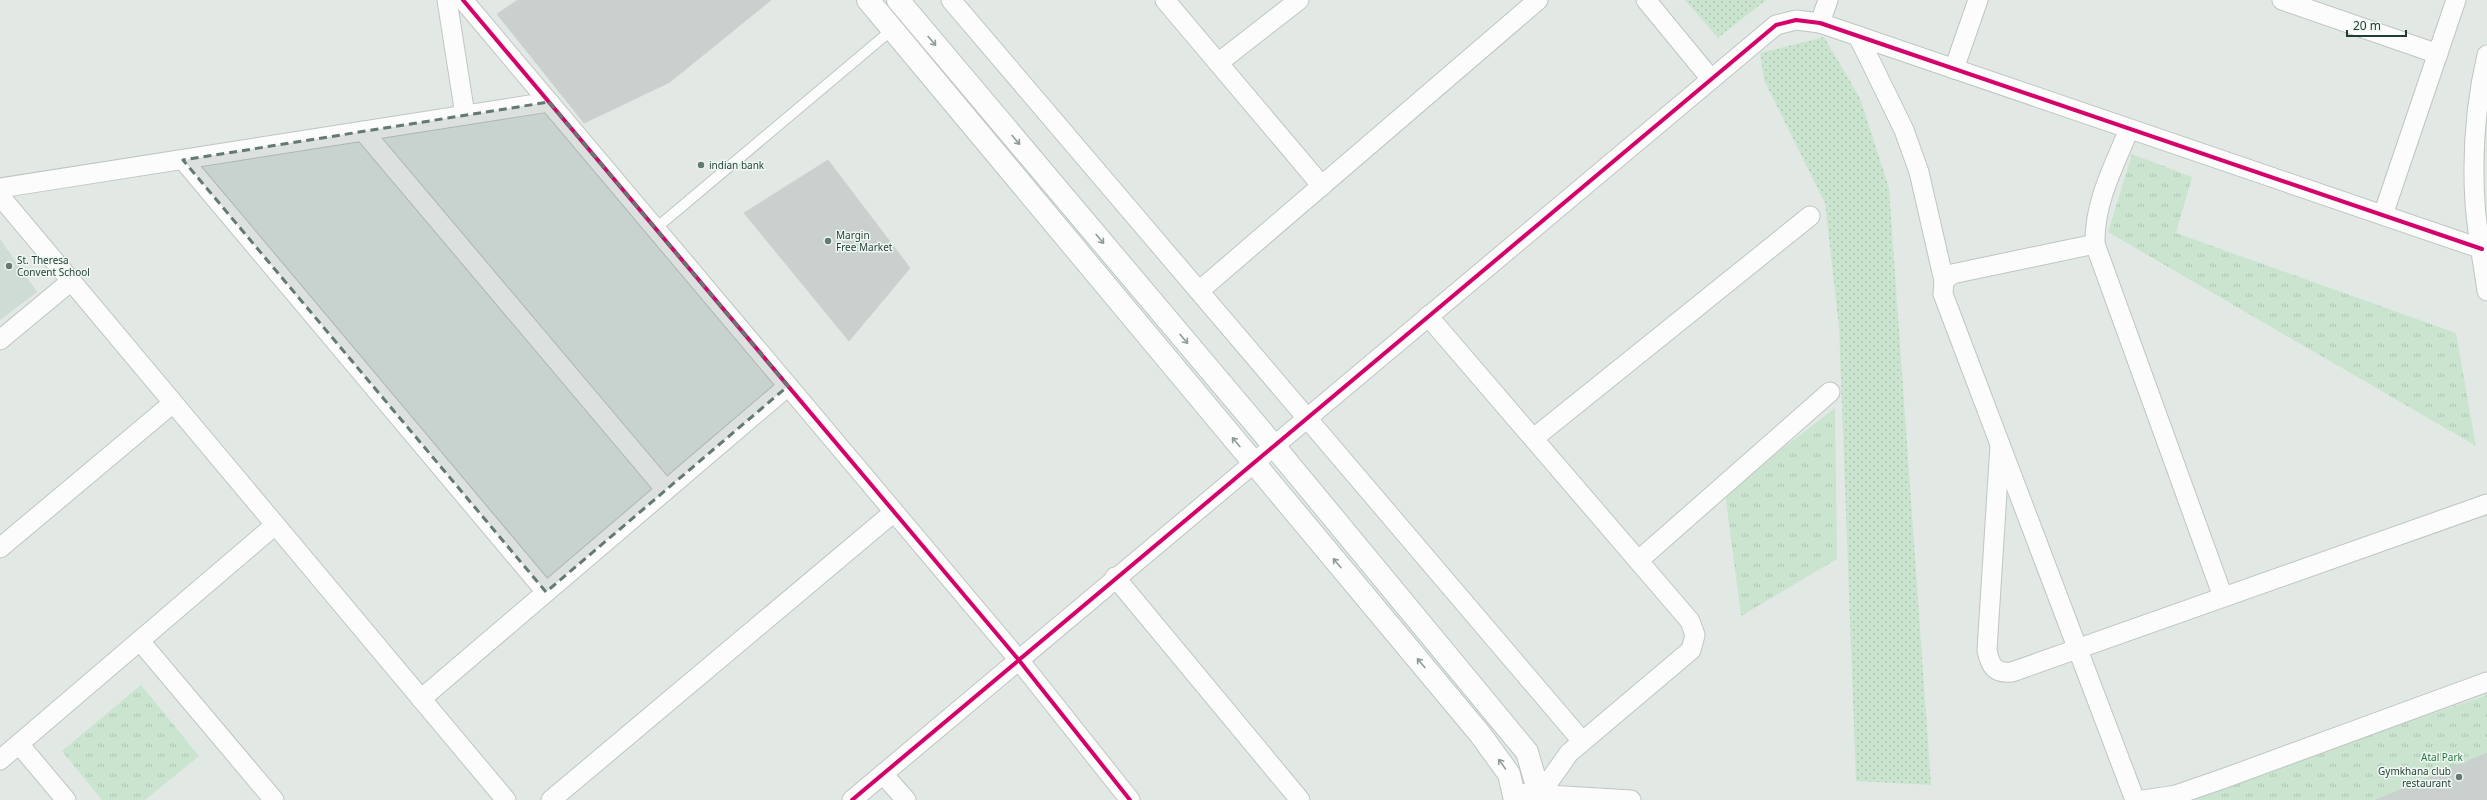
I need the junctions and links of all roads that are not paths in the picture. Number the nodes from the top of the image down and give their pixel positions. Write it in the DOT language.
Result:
graph roads {
  1 [pos="447,0"];
  2 [pos="463,0"];
  3 [pos="868,0"];
  4 [pos="951,0"];
  5 [pos="1165,0"];
  6 [pos="1299,0"];
  7 [pos="1538,0"];
  8 [pos="1646,0"];
  9 [pos="1828,0"];
  10 [pos="1978,0"];
  11 [pos="2456,0"];
  12 [pos="2287,1"];
  13 [pos="904,7"];
  14 [pos="1820,23"];
  15 [pos="893,29"];
  16 [pos="1858,36"];
  17 [pos="2438,54"];
  18 [pos="2487,55"];
  19 [pos="1218,63"];
  20 [pos="1954,69"];
  21 [pos="1711,79"];
  22 [pos="548,102"];
  23 [pos="465,115"];
  24 [pos="2129,129"];
  25 [pos="363,131"];
  26 [pos="183,160"];
  27 [pos="2481,161"];
  28 [pos="1322,186"];
  29 [pos="0,188"];
  30 [pos="0,196"];
  31 [pos="1810,216"];
  32 [pos="2383,216"];
  33 [pos="656,229"];
  34 [pos="2095,244"];
  35 [pos="2482,249"];
  36 [pos="1944,281"];
  37 [pos="70,282"];
  38 [pos="1199,291"];
  39 [pos="2487,291"];
  40 [pos="1428,316"];
  41 [pos="1168,320"];
  42 [pos="1148,336"];
  43 [pos="0,340"];
  44 [pos="788,386"];
  45 [pos="1830,392"];
  46 [pos="173,403"];
  47 [pos="1306,419"];
  48 [pos="1534,438"];
  49 [pos="2000,445"];
  50 [pos="1274,446"];
  51 [pos="1253,463"];
  52 [pos="666,490"];
  53 [pos="2487,504"];
  54 [pos="894,512"];
  55 [pos="275,525"];
  56 [pos="0,548"];
  57 [pos="1639,560"];
  58 [pos="1115,577"];
  59 [pos="546,592"];
  60 [pos="2223,597"];
  61 [pos="140,641"];
  62 [pos="2078,648"];
  63 [pos="1018,659"];
  64 [pos="2487,682"];
  65 [pos="421,699"];
  66 [pos="1582,741"];
  67 [pos="19,744"];
  68 [pos="0,760"];
  69 [pos="883,774"];
  70 [pos="1515,797"];
  71 [pos="1541,797"];
  72 [pos="66,800"];
  73 [pos="274,800"];
  74 [pos="506,800"];
  75 [pos="551,800"];
  76 [pos="852,800"];
  77 [pos="906,800"];
  78 [pos="1130,800"];
  79 [pos="1300,800"];
  80 [pos="1631,800"];
  81 [pos="2135,800"];
  82 [pos="2144,800"];
  1 -- 23 [label="street"];
  2 -- 22 [label="street"];
  3 -- 15 [label="street"];
  4 -- 38 [label="street"];
  5 -- 19 [label="street"];
  6 -- 19 [label="street"];
  7 -- 28 [label="street"];
  8 -- 21 [label="street"];
  9 -- 14 [label="street"];
  10 -- 20 [label="street"];
  11 -- 17 [label="street"];
  12 -- 17 [label="street"];
  13 -- 15 [label="lane"];
  13 -- 41 [label="street, one-way"];
  14 -- 16 [label="street"];
  14 -- 21 [label="street"];
  15 -- 33 [label="lane"];
  15 -- 42 [label="street"];
  16 -- 20 [label="street"];
  16 -- 36 [label="street"];
  17 -- 32 [label="street"];
  18 -- 27 [label="street"];
  19 -- 28 [label="street"];
  20 -- 24 [label="street"];
  21 -- 40 [label="street"];
  22 -- 23 [label="street"];
  22 -- 33 [label="street"];
  23 -- 25 [label="street"];
  24 -- 32 [label="street"];
  24 -- 34 [label="street"];
  25 -- 26 [label="street"];
  25 -- 52 [label="street"];
  26 -- 29 [label="street"];
  26 -- 59 [label="street"];
  27 -- 35 [label="street"];
  28 -- 38 [label="street"];
  30 -- 37 [label="street"];
  31 -- 48 [label="street"];
  32 -- 35 [label="street"];
  33 -- 44 [label="street"];
  34 -- 36 [label="street"];
  34 -- 60 [label="street"];
  35 -- 39 [label="street"];
  36 -- 49 [label="street"];
  37 -- 43 [label="street"];
  37 -- 46 [label="street"];
  38 -- 47 [label="street"];
  40 -- 47 [label="street"];
  40 -- 48 [label="street"];
  41 -- 42 [label="street"];
  41 -- 50 [label="street, one-way"];
  51 -- 42 [label="street, one-way"];
  44 -- 52 [label="street"];
  44 -- 54 [label="street"];
  45 -- 57 [label="street"];
  46 -- 55 [label="street"];
  46 -- 56 [label="street"];
  47 -- 50 [label="street"];
  47 -- 66 [label="street"];
  48 -- 57 [label="street"];
  49 -- 62 [label="street"];
  49 -- 62 [label="street"];
  50 -- 51 [label="street"];
  50 -- 71 [label="street"];
  51 -- 58 [label="street"];
  70 -- 51 [label="street, one-way"];
  52 -- 59 [label="street"];
  53 -- 60 [label="street"];
  54 -- 63 [label="street"];
  54 -- 75 [label="street"];
  55 -- 61 [label="street"];
  55 -- 65 [label="street"];
  57 -- 66 [label="street"];
  58 -- 63 [label="street"];
  58 -- 79 [label="street"];
  59 -- 65 [label="street"];
  60 -- 62 [label="street"];
  61 -- 67 [label="street"];
  61 -- 73 [label="street"];
  62 -- 81 [label="street"];
  63 -- 69 [label="street"];
  63 -- 78 [label="street"];
  64 -- 82 [label="street"];
  65 -- 74 [label="street"];
  66 -- 71 [label="street"];
  67 -- 68 [label="street"];
  67 -- 72 [label="street"];
  69 -- 76 [label="street"];
  69 -- 77 [label="street"];
  70 -- 71 [label="street"];
  71 -- 80 [label="street"];
}
